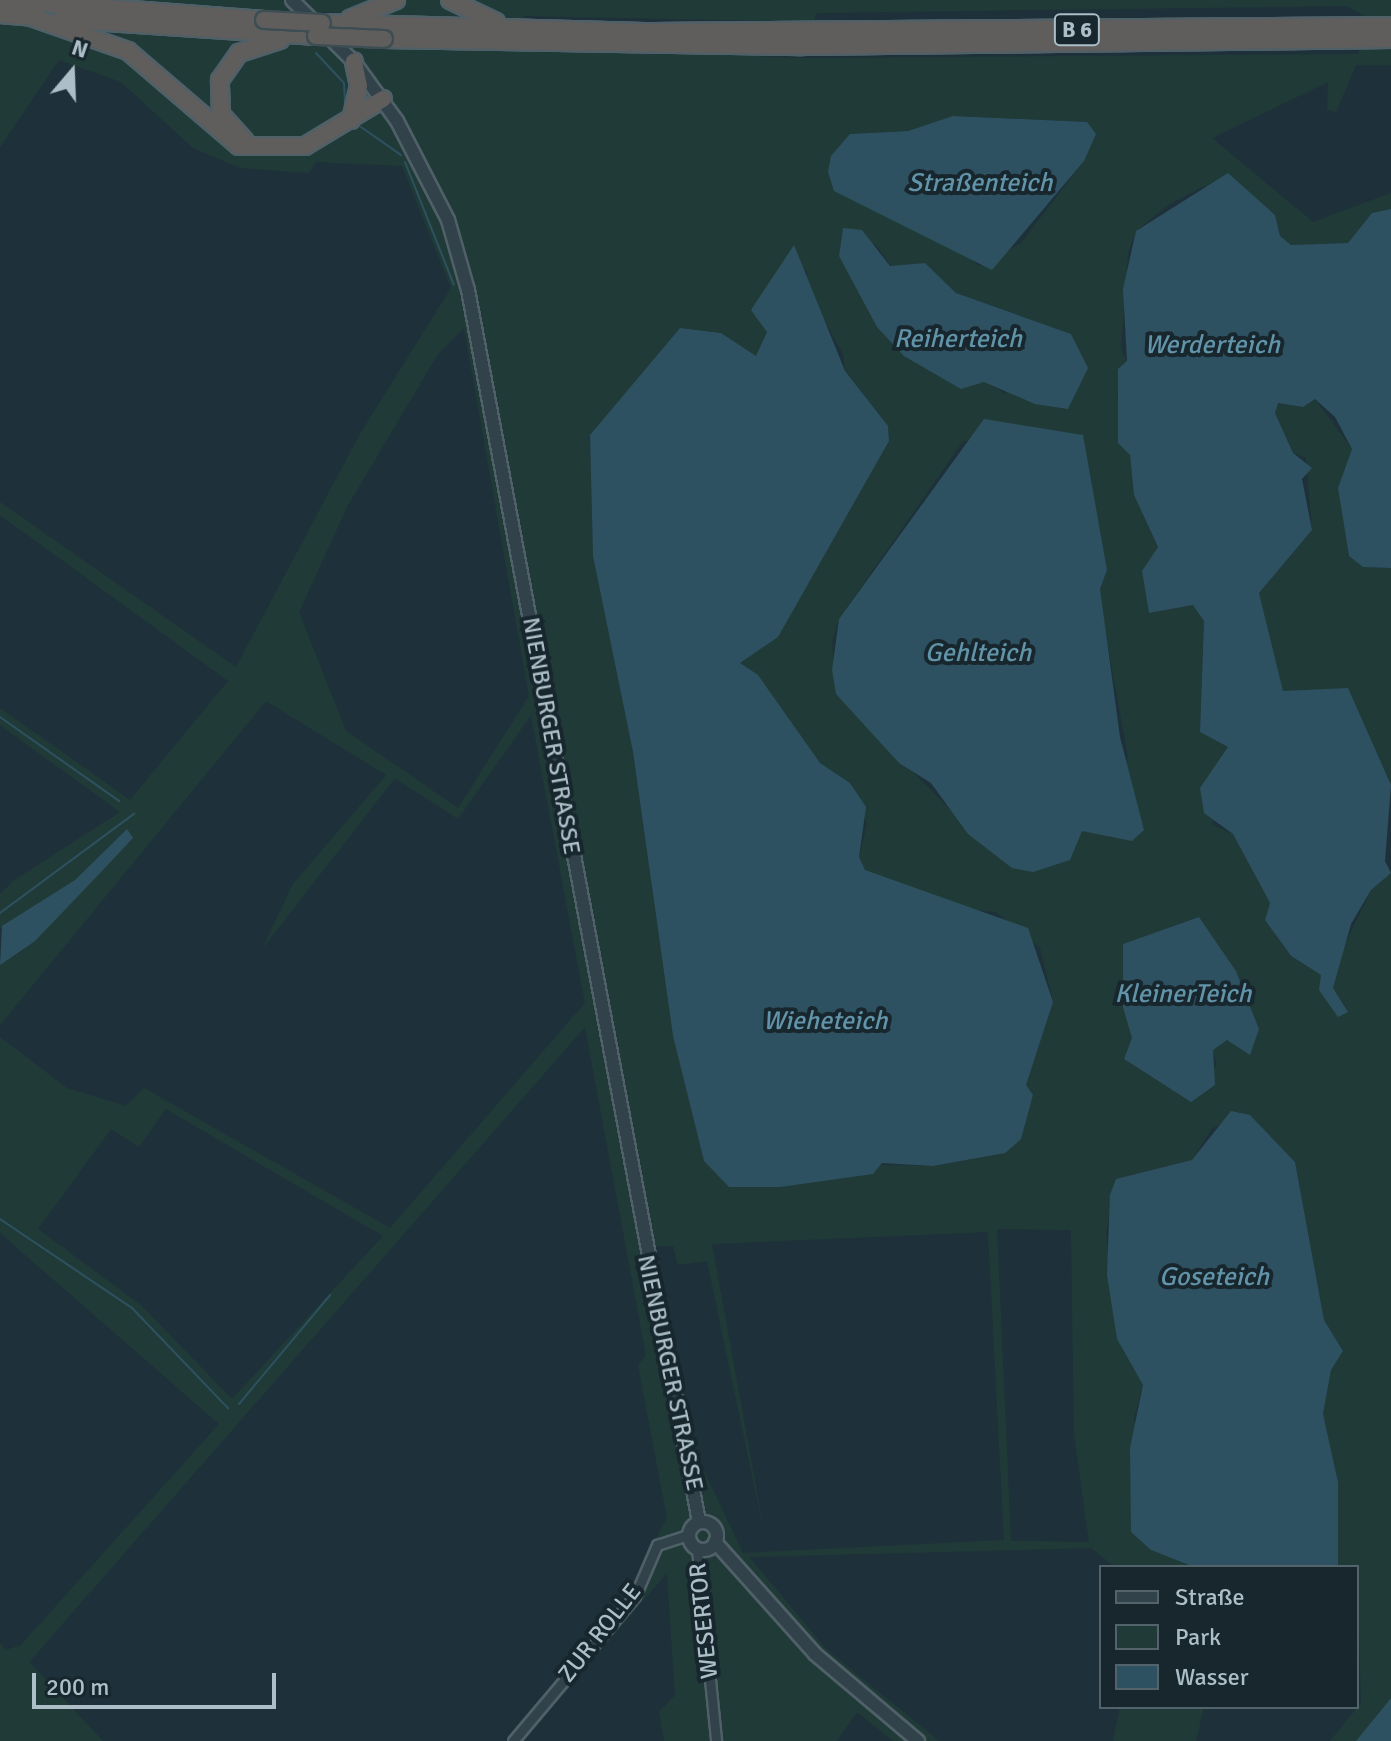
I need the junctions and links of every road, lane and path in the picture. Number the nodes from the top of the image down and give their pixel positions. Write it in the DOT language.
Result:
graph roads {
  1 [pos="0,0"];
  2 [pos="292,0"];
  3 [pos="396,0"];
  4 [pos="450,0"];
  5 [pos="0,14"];
  6 [pos="28,16"];
  7 [pos="365,21"];
  8 [pos="1391,26"];
  9 [pos="319,30"];
  10 [pos="512,32"];
  11 [pos="1351,33"];
  12 [pos="281,37"];
  13 [pos="803,39"];
  14 [pos="1391,39"];
  15 [pos="354,62"];
  16 [pos="383,99"];
  17 [pos="351,120"];
  18 [pos="260,150"];
  19 [pos="699,1522"];
  20 [pos="688,1535"];
  21 [pos="715,1542"];
  22 [pos="697,1549"];
  23 [pos="513,1741"];
  24 [pos="716,1741"];
  25 [pos="918,1741"];
  1 -- 9 [label="highway, B 6, bridge"];
  2 -- 15 [label="street, NIENBURGER STRASSE"];
  3 -- 7 [label="highway"];
  4 -- 10 [label="highway"];
  5 -- 6 [label="highway, B 6"];
  6 -- 12 [label="highway, B 6"];
  6 -- 18 [label="highway"];
  7 -- 9 [label="highway, B 6"];
  7 -- 10 [label="highway, B 6"];
  8 -- 11 [label="highway, B 6"];
  9 -- 10 [label="highway, B 6, bridge"];
  9 -- 12 [label="highway, B 6"];
  10 -- 13 [label="highway, B 6"];
  10 -- 13 [label="highway, B 6"];
  11 -- 13 [label="highway, B 6"];
  11 -- 14 [label="highway, B 6"];
  12 -- 18 [label="highway"];
  15 -- 16 [label="street, NIENBURGER STRASSE"];
  15 -- 17 [label="highway"];
  16 -- 17 [label="highway"];
  16 -- 19 [label="street, NIENBURGER STRASSE"];
  17 -- 18 [label="highway"];
  19 -- 20 [label="street"];
  19 -- 21 [label="street"];
  20 -- 22 [label="street"];
  20 -- 23 [label="street, ZUR ROLLE"];
  21 -- 22 [label="street"];
  21 -- 25 [label="street"];
  22 -- 24 [label="street, WESERTOR"];
}
